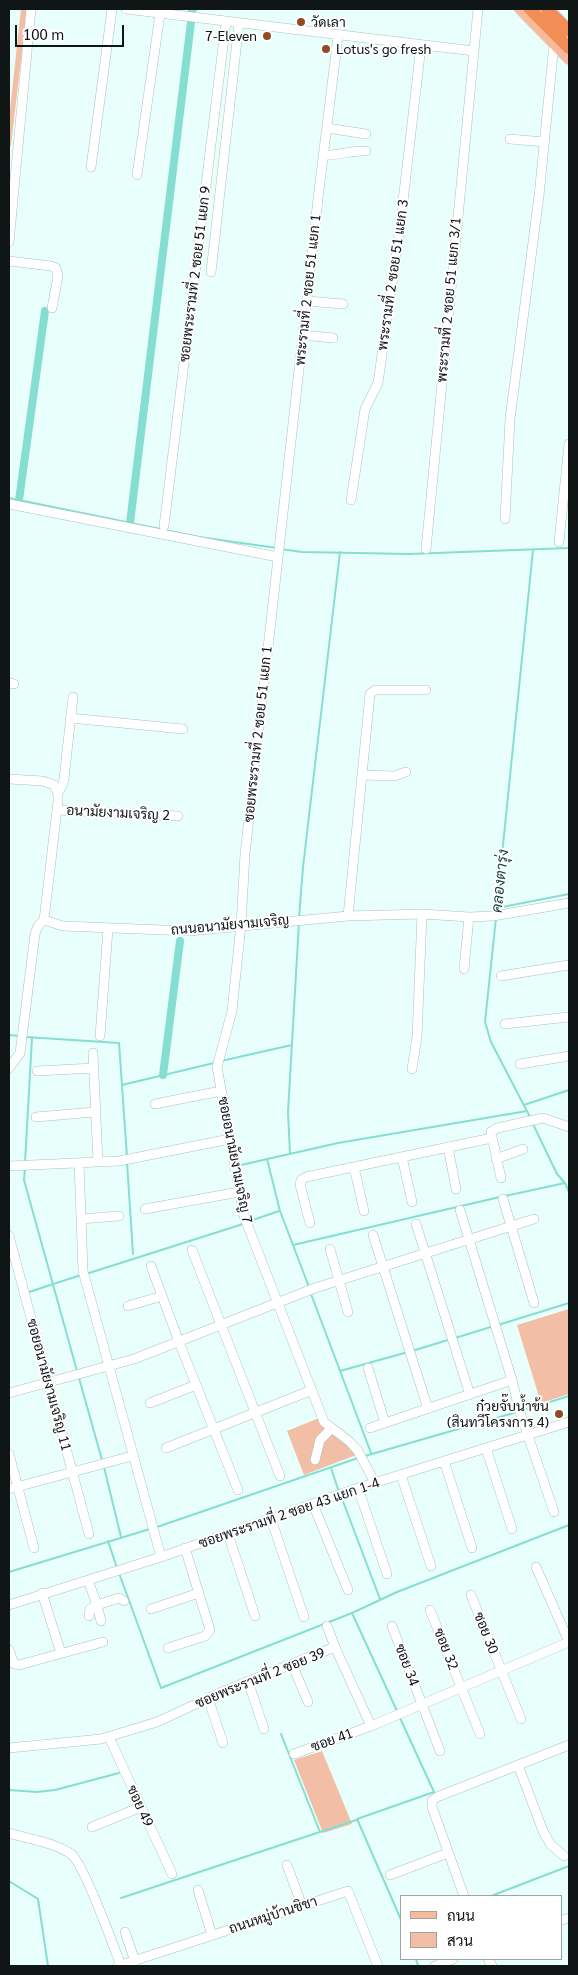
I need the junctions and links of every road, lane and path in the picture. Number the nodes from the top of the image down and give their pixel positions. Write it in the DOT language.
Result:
graph roads {
  1 [pos="31,9"];
  2 [pos="112,9"];
  3 [pos="126,9"];
  4 [pos="478,9"];
  5 [pos="520,9"];
  6 [pos="530,9"];
  7 [pos="550,10"];
  8 [pos="160,14"];
  9 [pos="226,22"];
  10 [pos="239,24"];
  11 [pos="569,27"];
  12 [pos="569,31"];
  13 [pos="338,36"];
  14 [pos="554,44"];
  15 [pos="421,46"];
  16 [pos="569,48"];
  17 [pos="474,51"];
  18 [pos="569,59"];
  19 [pos="327,128"];
  20 [pos="366,134"];
  21 [pos="510,139"];
  22 [pos="544,142"];
  23 [pos="366,151"];
  24 [pos="13,154"];
  25 [pos="323,155"];
  26 [pos="91,167"];
  27 [pos="137,175"];
  28 [pos="9,242"];
  29 [pos="9,261"];
  30 [pos="211,272"];
  31 [pos="307,301"];
  32 [pos="343,304"];
  33 [pos="52,308"];
  34 [pos="303,334"];
  35 [pos="333,338"];
  36 [pos="569,444"];
  37 [pos="351,500"];
  38 [pos="9,504"];
  39 [pos="505,519"];
  40 [pos="164,526"];
  41 [pos="560,542"];
  42 [pos="280,544"];
  43 [pos="426,549"];
  44 [pos="278,555"];
  45 [pos="426,690"];
  46 [pos="73,697"];
  47 [pos="70,718"];
  48 [pos="183,729"];
  49 [pos="406,772"];
  50 [pos="362,775"];
  51 [pos="9,779"];
  52 [pos="58,793"];
  53 [pos="57,810"];
  54 [pos="178,816"];
  55 [pos="569,903"];
  56 [pos="422,914"];
  57 [pos="348,916"];
  58 [pos="469,917"];
  59 [pos="44,920"];
  60 [pos="241,925"];
  61 [pos="108,929"];
  62 [pos="569,965"];
  63 [pos="464,969"];
  64 [pos="501,976"];
  65 [pos="569,1017"];
  66 [pos="505,1024"];
  67 [pos="100,1036"];
  68 [pos="93,1053"];
  69 [pos="569,1056"];
  70 [pos="520,1064"];
  71 [pos="9,1068"];
  72 [pos="94,1068"];
  73 [pos="412,1070"];
  74 [pos="37,1072"];
  75 [pos="221,1090"];
  76 [pos="155,1104"];
  77 [pos="95,1112"];
  78 [pos="36,1117"];
  79 [pos="569,1127"];
  80 [pos="492,1138"];
  81 [pos="230,1139"];
  82 [pos="448,1147"];
  83 [pos="523,1149"];
  84 [pos="402,1157"];
  85 [pos="496,1159"];
  86 [pos="98,1162"];
  87 [pos="78,1163"];
  88 [pos="9,1166"];
  89 [pos="354,1167"];
  90 [pos="501,1178"];
  91 [pos="456,1189"];
  92 [pos="239,1192"];
  93 [pos="503,1198"];
  94 [pos="412,1202"];
  95 [pos="145,1209"];
  96 [pos="460,1210"];
  97 [pos="364,1211"];
  98 [pos="119,1216"];
  99 [pos="81,1219"];
  100 [pos="534,1219"];
  101 [pos="310,1223"];
  102 [pos="416,1224"];
  103 [pos="511,1227"];
  104 [pos="373,1235"];
  105 [pos="9,1236"];
  106 [pos="468,1240"];
  107 [pos="330,1249"];
  108 [pos="192,1250"];
  109 [pos="425,1253"];
  110 [pos="151,1266"];
  111 [pos="382,1266"];
  112 [pos="339,1280"];
  113 [pos="162,1296"];
  114 [pos="279,1303"];
  115 [pos="534,1303"];
  116 [pos="128,1306"];
  117 [pos="348,1312"];
  118 [pos="221,1325"];
  119 [pos="179,1342"];
  120 [pos="109,1367"];
  121 [pos="368,1368"];
  122 [pos="512,1380"];
  123 [pos="49,1383"];
  124 [pos="196,1385"];
  125 [pos="312,1390"];
  126 [pos="9,1393"];
  127 [pos="470,1395"];
  128 [pos="150,1403"];
  129 [pos="428,1409"];
  130 [pos="255,1412"];
  131 [pos="569,1422"];
  132 [pos="385,1423"];
  133 [pos="370,1428"];
  134 [pos="213,1429"];
  135 [pos="331,1429"];
  136 [pos="529,1434"];
  137 [pos="166,1448"];
  138 [pos="486,1448"];
  139 [pos="9,1454"];
  140 [pos="132,1456"];
  141 [pos="315,1460"];
  142 [pos="444,1461"];
  143 [pos="73,1472"];
  144 [pos="401,1475"];
  145 [pos="280,1476"];
  146 [pos="374,1483"];
  147 [pos="13,1488"];
  148 [pos="358,1488"];
  149 [pos="238,1490"];
  150 [pos="313,1504"];
  151 [pos="554,1512"];
  152 [pos="271,1519"];
  153 [pos="512,1529"];
  154 [pos="89,1534"];
  155 [pos="228,1534"];
  156 [pos="34,1548"];
  157 [pos="186,1548"];
  158 [pos="472,1548"];
  159 [pos="161,1557"];
  160 [pos="431,1566"];
  161 [pos="536,1567"];
  162 [pos="387,1574"];
  163 [pos="88,1580"];
  164 [pos="348,1590"];
  165 [pos="42,1593"];
  166 [pos="199,1593"];
  167 [pos="471,1594"];
  168 [pos="124,1601"];
  169 [pos="9,1605"];
  170 [pos="97,1605"];
  171 [pos="151,1608"];
  172 [pos="430,1610"];
  173 [pos="90,1616"];
  174 [pos="255,1616"];
  175 [pos="304,1617"];
  176 [pos="101,1621"];
  177 [pos="327,1626"];
  178 [pos="392,1626"];
  179 [pos="103,1642"];
  180 [pos="569,1642"];
  181 [pos="168,1648"];
  182 [pos="335,1648"];
  183 [pos="9,1650"];
  184 [pos="61,1653"];
  185 [pos="292,1664"];
  186 [pos="502,1672"];
  187 [pos="248,1681"];
  188 [pos="462,1688"];
  189 [pos="208,1698"];
  190 [pos="308,1702"];
  191 [pos="422,1704"];
  192 [pos="521,1719"];
  193 [pos="371,1726"];
  194 [pos="264,1729"];
  195 [pos="480,1734"];
  196 [pos="109,1737"];
  197 [pos="223,1743"];
  198 [pos="569,1745"];
  199 [pos="9,1748"];
  200 [pos="440,1751"];
  201 [pos="294,1754"];
  202 [pos="518,1765"];
  203 [pos="141,1807"];
  204 [pos="92,1827"];
  205 [pos="9,1833"];
  206 [pos="448,1853"];
  207 [pos="564,1856"];
  208 [pos="287,1865"];
  209 [pos="172,1874"];
  210 [pos="390,1875"];
  211 [pos="198,1890"];
  212 [pos="463,1895"];
  213 [pos="302,1906"];
  214 [pos="125,1932"];
  215 [pos="212,1935"];
  216 [pos="450,1960"];
  217 [pos="135,1961"];
  218 [pos="120,1966"];
  219 [pos="378,1966"];
  220 [pos="435,1966"];
  1 -- 24 [label="street"];
  2 -- 26 [label="street"];
  3 -- 8 [label="street"];
  4 -- 17 [label="street, พระรามที่ 2 ซอย 51 แยก 3/1"];
  5 -- 14 [label="main road"];
  6 -- 16 [label="highway"];
  7 -- 11 [label="highway"];
  7 -- 12 [label="highway"];
  8 -- 9 [label="street"];
  8 -- 27 [label="street"];
  9 -- 10 [label="street"];
  9 -- 40 [label="street, ซอยพระรามที่ 2 ซอย 51 แยก 9"];
  10 -- 13 [label="street"];
  10 -- 30 [label="street"];
  13 -- 15 [label="street"];
  13 -- 19 [label="street, พระรามที่ 2 ซอย 51 แยก 1"];
  14 -- 18 [label="main road"];
  14 -- 22 [label="street"];
  15 -- 17 [label="street"];
  15 -- 37 [label="street, พระรามที่ 2 ซอย 51 แยก 3"];
  17 -- 43 [label="street, พระรามที่ 2 ซอย 51 แยก 3/1"];
  19 -- 20 [label="street"];
  19 -- 25 [label="street, พระรามที่ 2 ซอย 51 แยก 1"];
  21 -- 22 [label="street"];
  22 -- 39 [label="street"];
  23 -- 25 [label="street"];
  24 -- 28 [label="street"];
  25 -- 31 [label="street, พระรามที่ 2 ซอย 51 แยก 1"];
  29 -- 33 [label="street"];
  31 -- 32 [label="street"];
  31 -- 34 [label="street, พระรามที่ 2 ซอย 51 แยก 1"];
  34 -- 35 [label="street"];
  34 -- 42 [label="street, พระรามที่ 2 ซอย 51 แยก 1"];
  36 -- 41 [label="street"];
  38 -- 44 [label="street"];
  42 -- 44 [label="street, ซอยพระรามที่ 2 ซอย 51 แยก 1"];
  44 -- 60 [label="street, ซอยพระรามที่ 2 ซอย 51 แยก 1"];
  45 -- 50 [label="street"];
  46 -- 47 [label="street"];
  47 -- 48 [label="street"];
  47 -- 52 [label="street"];
  49 -- 50 [label="street"];
  50 -- 57 [label="street"];
  51 -- 52 [label="street"];
  52 -- 53 [label="street"];
  53 -- 54 [label="street, อนามัยงามเจริญ 2"];
  53 -- 59 [label="street"];
  55 -- 58 [label="street, ถนนอนามัยงามเจริญ"];
  56 -- 57 [label="street, ถนนอนามัยงามเจริญ"];
  56 -- 58 [label="street, ถนนอนามัยงามเจริญ"];
  56 -- 73 [label="street"];
  57 -- 60 [label="street, ถนนอนามัยงามเจริญ"];
  58 -- 63 [label="street"];
  59 -- 61 [label="street, ถนนอนามัยงามเจริญ"];
  59 -- 71 [label="street"];
  60 -- 61 [label="street, ถนนอนามัยงามเจริญ"];
  60 -- 75 [label="street, ซอยอนามัยงามเจริญ 7"];
  61 -- 67 [label="street"];
  62 -- 64 [label="street"];
  65 -- 66 [label="street"];
  68 -- 72 [label="street"];
  69 -- 70 [label="street"];
  72 -- 74 [label="street"];
  72 -- 77 [label="street"];
  75 -- 76 [label="street"];
  75 -- 81 [label="street, ซอยอนามัยงามเจริญ 7"];
  77 -- 78 [label="street"];
  77 -- 86 [label="street"];
  79 -- 80 [label="street"];
  80 -- 82 [label="street"];
  80 -- 85 [label="street"];
  81 -- 86 [label="street"];
  81 -- 92 [label="street, ซอยอนามัยงามเจริญ 7"];
  82 -- 84 [label="street"];
  82 -- 91 [label="street"];
  83 -- 85 [label="street"];
  84 -- 89 [label="street"];
  84 -- 94 [label="street"];
  85 -- 90 [label="street"];
  86 -- 87 [label="street"];
  87 -- 88 [label="street"];
  87 -- 99 [label="street"];
  89 -- 97 [label="street"];
  89 -- 101 [label="street"];
  92 -- 95 [label="street"];
  92 -- 114 [label="street, ซอยอนามัยงามเจริญ 7"];
  93 -- 103 [label="street"];
  96 -- 106 [label="street"];
  98 -- 99 [label="street"];
  99 -- 120 [label="street"];
  100 -- 103 [label="street"];
  102 -- 109 [label="street"];
  103 -- 106 [label="street"];
  103 -- 115 [label="street"];
  104 -- 111 [label="street"];
  105 -- 123 [label="street, ซอยอนามัยงามเจริญ 11"];
  106 -- 109 [label="street"];
  106 -- 122 [label="street"];
  107 -- 112 [label="street"];
  108 -- 118 [label="street"];
  109 -- 111 [label="street"];
  109 -- 127 [label="street"];
  110 -- 113 [label="street"];
  111 -- 112 [label="street"];
  111 -- 129 [label="street"];
  112 -- 114 [label="street"];
  112 -- 117 [label="street"];
  113 -- 116 [label="street"];
  113 -- 119 [label="street"];
  114 -- 118 [label="street"];
  114 -- 125 [label="street, ซอยอนามัยงามเจริญ 7"];
  118 -- 119 [label="street"];
  118 -- 130 [label="street"];
  119 -- 120 [label="street"];
  119 -- 124 [label="street"];
  120 -- 123 [label="street"];
  120 -- 140 [label="street"];
  121 -- 132 [label="street"];
  122 -- 127 [label="street"];
  122 -- 136 [label="street"];
  123 -- 126 [label="street"];
  123 -- 143 [label="street, ซอยอนามัยงามเจริญ 11"];
  124 -- 128 [label="street"];
  124 -- 134 [label="street"];
  125 -- 130 [label="street"];
  125 -- 135 [label="street, ซอยอนามัยงามเจริญ 7"];
  127 -- 129 [label="street"];
  129 -- 132 [label="street"];
  130 -- 134 [label="street"];
  130 -- 145 [label="street"];
  131 -- 136 [label="street, ซอยพระรามที่ 2 ซอย 43 แยก 1-4"];
  132 -- 133 [label="street"];
  134 -- 137 [label="street"];
  134 -- 149 [label="street"];
  135 -- 141 [label="street"];
  135 -- 146 [label="street, ซอยอนามัยงามเจริญ 7"];
  136 -- 138 [label="street, ซอยพระรามที่ 2 ซอย 43 แยก 1-4"];
  136 -- 151 [label="street"];
  138 -- 142 [label="street, ซอยพระรามที่ 2 ซอย 43 แยก 1-4"];
  138 -- 153 [label="street"];
  139 -- 147 [label="street"];
  140 -- 143 [label="street"];
  140 -- 159 [label="street"];
  142 -- 144 [label="street, ซอยพระรามที่ 2 ซอย 43 แยก 1-4"];
  142 -- 158 [label="street"];
  143 -- 147 [label="street"];
  143 -- 154 [label="street, ซอยอนามัยงามเจริญ 11"];
  144 -- 146 [label="street, ซอยพระรามที่ 2 ซอย 43 แยก 1-4"];
  144 -- 160 [label="street"];
  146 -- 148 [label="street, ซอยพระรามที่ 2 ซอย 43 แยก 1-4"];
  147 -- 156 [label="street"];
  148 -- 150 [label="street, ซอยพระรามที่ 2 ซอย 43 แยก 1-4"];
  148 -- 162 [label="street"];
  150 -- 152 [label="street, ซอยพระรามที่ 2 ซอย 43 แยก 1-4"];
  150 -- 164 [label="street"];
  152 -- 155 [label="street, ซอยพระรามที่ 2 ซอย 43 แยก 1-4"];
  152 -- 175 [label="street"];
  155 -- 157 [label="street, ซอยพระรามที่ 2 ซอย 43 แยก 1-4"];
  155 -- 174 [label="street"];
  157 -- 159 [label="street, ซอยพระรามที่ 2 ซอย 43 แยก 1-4"];
  157 -- 166 [label="street"];
  159 -- 163 [label="street, ซอยพระรามที่ 2 ซอย 43 แยก 1-4"];
  161 -- 180 [label="street"];
  163 -- 165 [label="street, ซอยพระรามที่ 2 ซอย 43 แยก 1-4"];
  163 -- 170 [label="street"];
  165 -- 169 [label="street, ซอยพระรามที่ 2 ซอย 43 แยก 1-4"];
  165 -- 184 [label="street"];
  166 -- 171 [label="street"];
  166 -- 181 [label="street"];
  167 -- 186 [label="street, ซอย 30"];
  168 -- 170 [label="street"];
  170 -- 173 [label="street"];
  170 -- 176 [label="street"];
  172 -- 188 [label="street, ซอย 32"];
  177 -- 182 [label="street"];
  178 -- 191 [label="street, ซอย 34"];
  179 -- 184 [label="street"];
  180 -- 186 [label="street"];
  182 -- 185 [label="street, ซอยพระรามที่ 2 ซอย 39"];
  182 -- 193 [label="street, ซอยพระรามที่ 2 ซอย 39"];
  183 -- 184 [label="street"];
  185 -- 187 [label="street, ซอยพระรามที่ 2 ซอย 39"];
  185 -- 190 [label="street"];
  186 -- 188 [label="street"];
  186 -- 192 [label="street, ซอย 30"];
  187 -- 189 [label="street, ซอยพระรามที่ 2 ซอย 39"];
  187 -- 194 [label="street"];
  188 -- 191 [label="street"];
  188 -- 195 [label="street, ซอย 32"];
  189 -- 196 [label="street, ซอยพระรามที่ 2 ซอย 39"];
  189 -- 197 [label="street"];
  191 -- 193 [label="street"];
  191 -- 200 [label="street, ซอย 34"];
  193 -- 201 [label="street, ซอย 41"];
  196 -- 199 [label="street, ซอยพระรามที่ 2 ซอย 39"];
  196 -- 203 [label="street, ซอย 49"];
  198 -- 202 [label="street"];
  202 -- 206 [label="street"];
  202 -- 207 [label="street"];
  203 -- 204 [label="street"];
  203 -- 209 [label="street, ซอย 49"];
  205 -- 218 [label="street, ถนนหมู่บ้านชิชา"];
  206 -- 210 [label="street"];
  206 -- 212 [label="street"];
  208 -- 213 [label="street"];
  211 -- 215 [label="street"];
  213 -- 215 [label="street, ถนนหมู่บ้านชิชา"];
  213 -- 219 [label="street, ถนนหมู่บ้านชิชา"];
  214 -- 217 [label="street"];
  215 -- 217 [label="street, ถนนหมู่บ้านชิชา"];
  216 -- 220 [label="street"];
  217 -- 218 [label="street, ถนนหมู่บ้านชิชา"];
}
